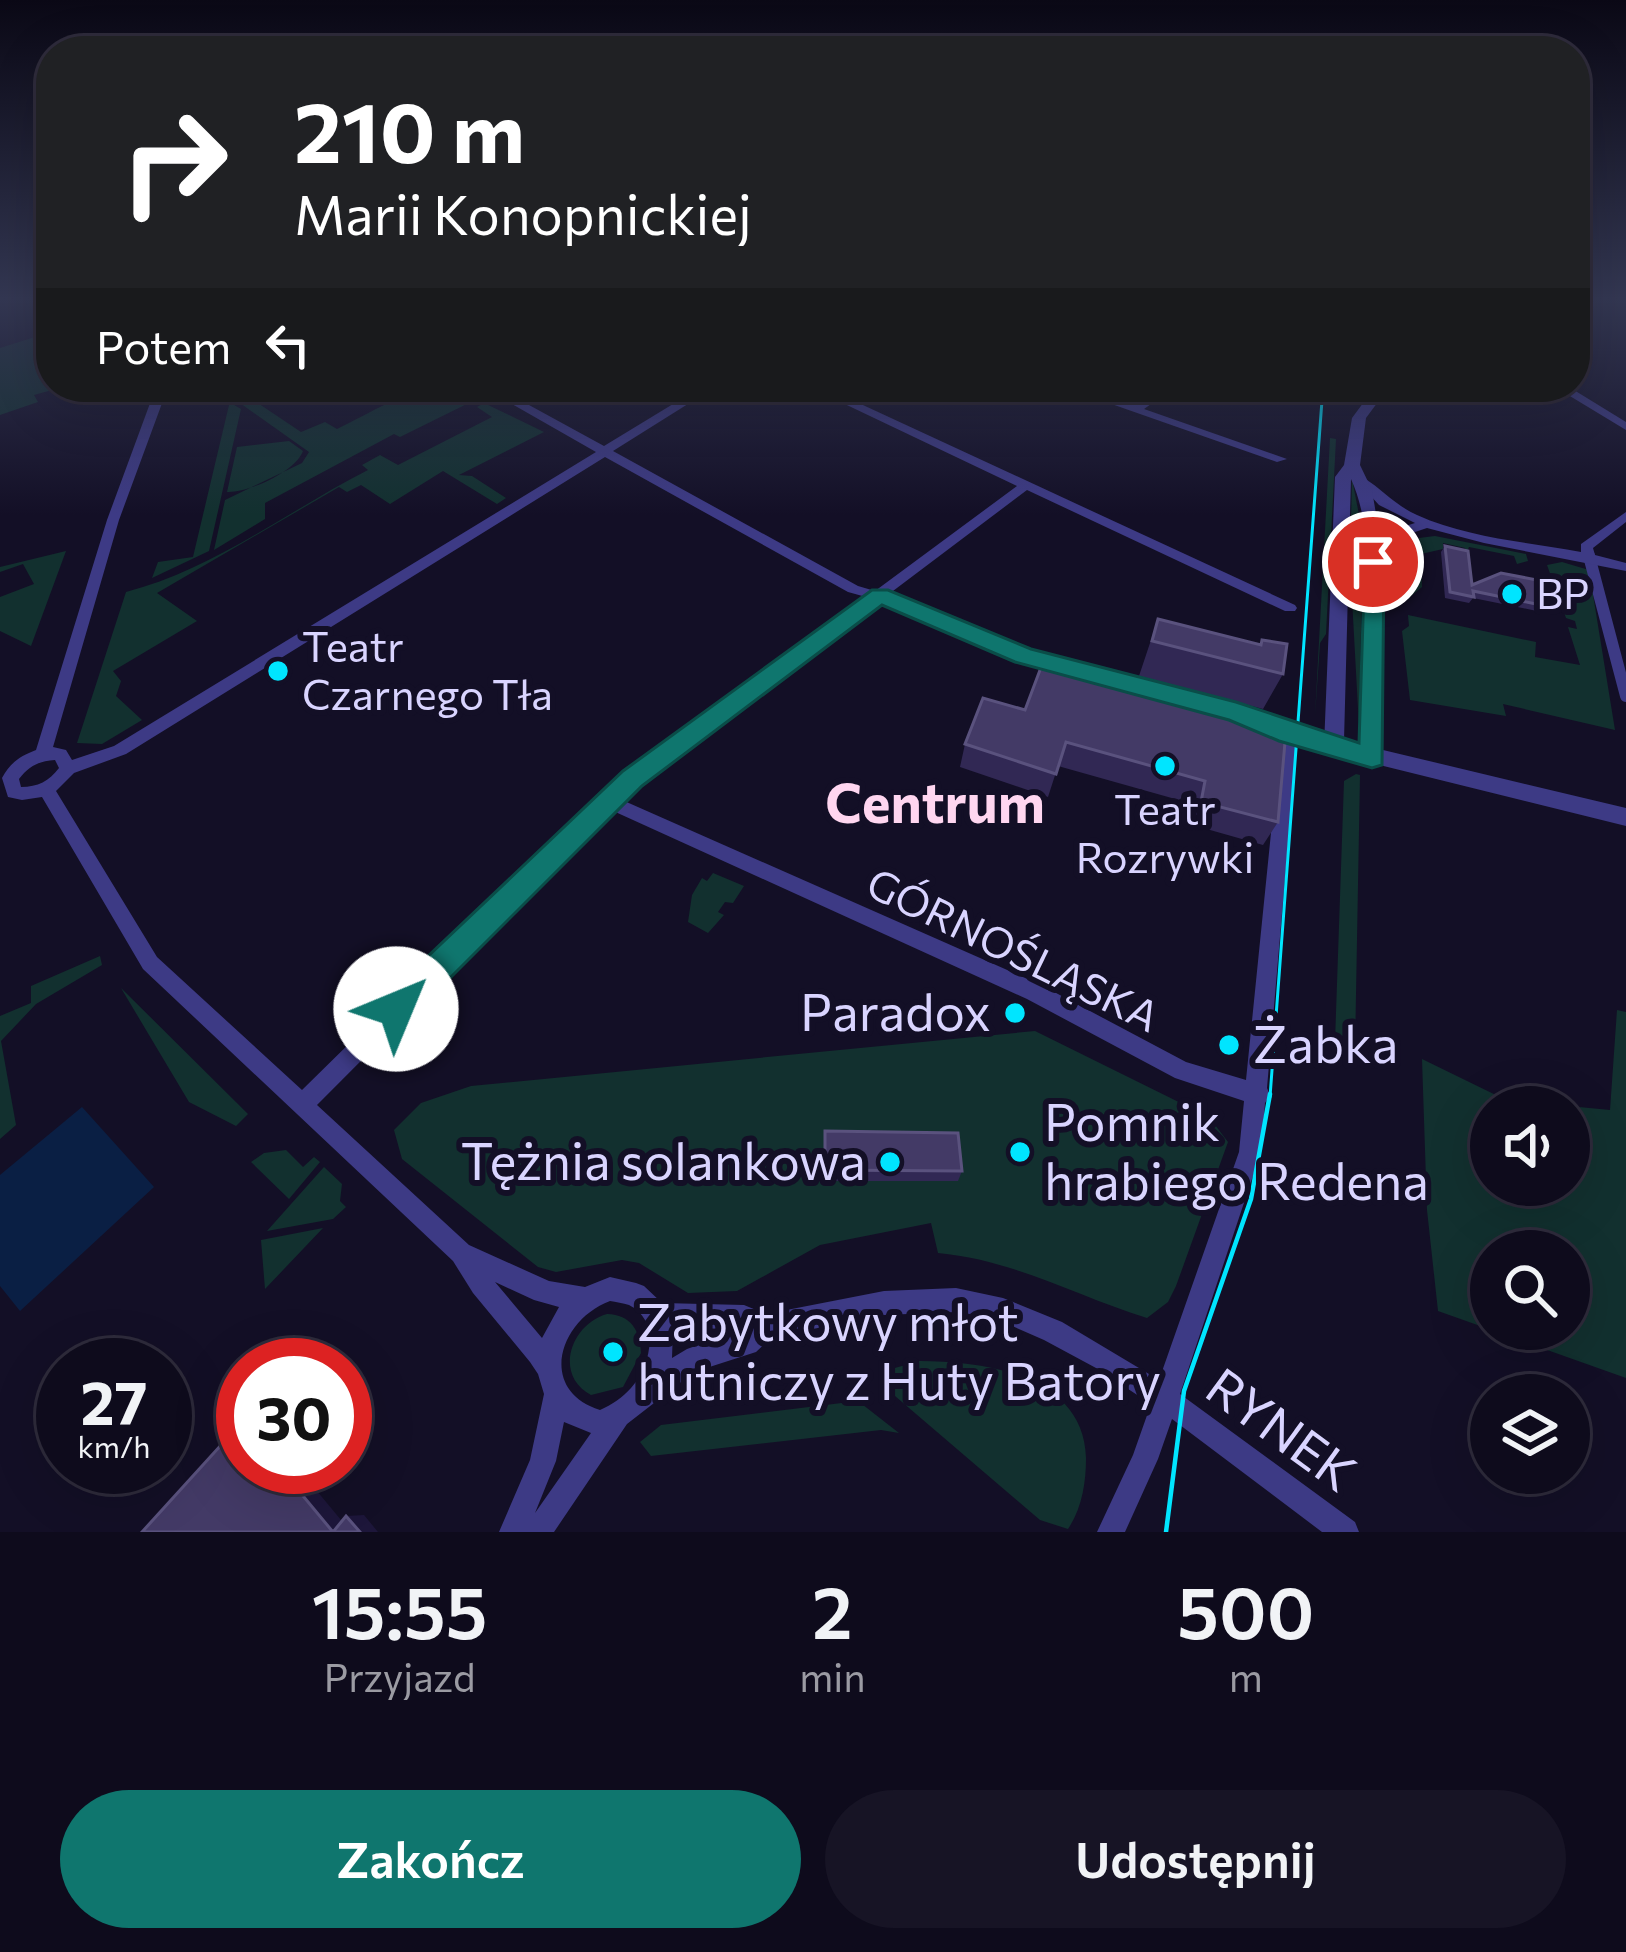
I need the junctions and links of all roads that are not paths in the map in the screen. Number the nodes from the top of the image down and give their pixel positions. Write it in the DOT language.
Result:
graph roads {
  1 [pos="156,402"];
  2 [pos="518,402"];
  3 [pos="685,402"];
  4 [pos="847,402"];
  5 [pos="1112,402"];
  6 [pos="1147,402"];
  7 [pos="1372,402"];
  8 [pos="1585,402"];
  9 [pos="1135,410"];
  10 [pos="1626,427"];
  11 [pos="607,450"];
  12 [pos="1281,459"];
  13 [pos="1352,465"];
  14 [pos="1364,482"];
  15 [pos="1024,486"];
  16 [pos="1626,517"];
  17 [pos="1426,524"];
  18 [pos="1589,556"];
  19 [pos="1373,562"];
  20 [pos="1626,567"];
  21 [pos="880,595"];
  22 [pos="1290,608"];
  23 [pos="1626,696"];
  24 [pos="1289,734"];
  25 [pos="1334,746"];
  26 [pos="43,754"];
  27 [pos="1372,758"];
  28 [pos="68,768"];
  29 [pos="5,779"];
  30 [pos="46,789"];
  31 [pos="607,802"];
  32 [pos="1626,818"];
  33 [pos="1259,1095"];
  34 [pos="302,1105"];
  35 [pos="461,1252"];
  36 [pos="583,1298"];
  37 [pos="656,1316"];
  38 [pos="766,1326"];
  39 [pos="552,1382"];
  40 [pos="649,1394"];
  41 [pos="1162,1400"];
  42 [pos="617,1419"];
  43 [pos="513,1532"];
  44 [pos="538,1532"];
  45 [pos="1111,1532"];
  46 [pos="1345,1532"];
  1 -- 26 [label="street"];
  2 -- 11 [label="street"];
  3 -- 11 [label="street"];
  4 -- 15 [label="street"];
  5 -- 9 [label="street"];
  6 -- 9 [label="street"];
  7 -- 13 [label="street"];
  8 -- 10 [label="street"];
  9 -- 12 [label="street"];
  11 -- 21 [label="street"];
  11 -- 28 [label="street"];
  13 -- 14 [label="street"];
  13 -- 25 [label="street"];
  14 -- 17 [label="street"];
  14 -- 19 [label="street"];
  15 -- 21 [label="street"];
  15 -- 22 [label="street"];
  16 -- 18 [label="street"];
  17 -- 18 [label="street"];
  17 -- 19 [label="street"];
  18 -- 20 [label="street"];
  18 -- 23 [label="street"];
  19 -- 27 [label="street"];
  21 -- 24 [label="street"];
  21 -- 31 [label="street"];
  24 -- 25 [label="street"];
  24 -- 33 [label="street"];
  25 -- 27 [label="street"];
  26 -- 28 [label="street"];
  26 -- 29 [label="street"];
  27 -- 32 [label="street"];
  28 -- 30 [label="street"];
  29 -- 30 [label="street"];
  30 -- 34 [label="street"];
  31 -- 33 [label="street, GÓRNOŚLĄSKA"];
  31 -- 34 [label="street"];
  33 -- 41 [label="street"];
  34 -- 35 [label="street"];
  35 -- 36 [label="street"];
  35 -- 39 [label="street"];
  36 -- 37 [label="street"];
  36 -- 39 [label="street"];
  37 -- 38 [label="street"];
  37 -- 40 [label="street"];
  38 -- 40 [label="street"];
  38 -- 41 [label="street"];
  39 -- 42 [label="street"];
  39 -- 43 [label="street"];
  40 -- 42 [label="street"];
  41 -- 45 [label="street, RYNEK"];
  41 -- 46 [label="street, RYNEK"];
  42 -- 44 [label="street"];
}
